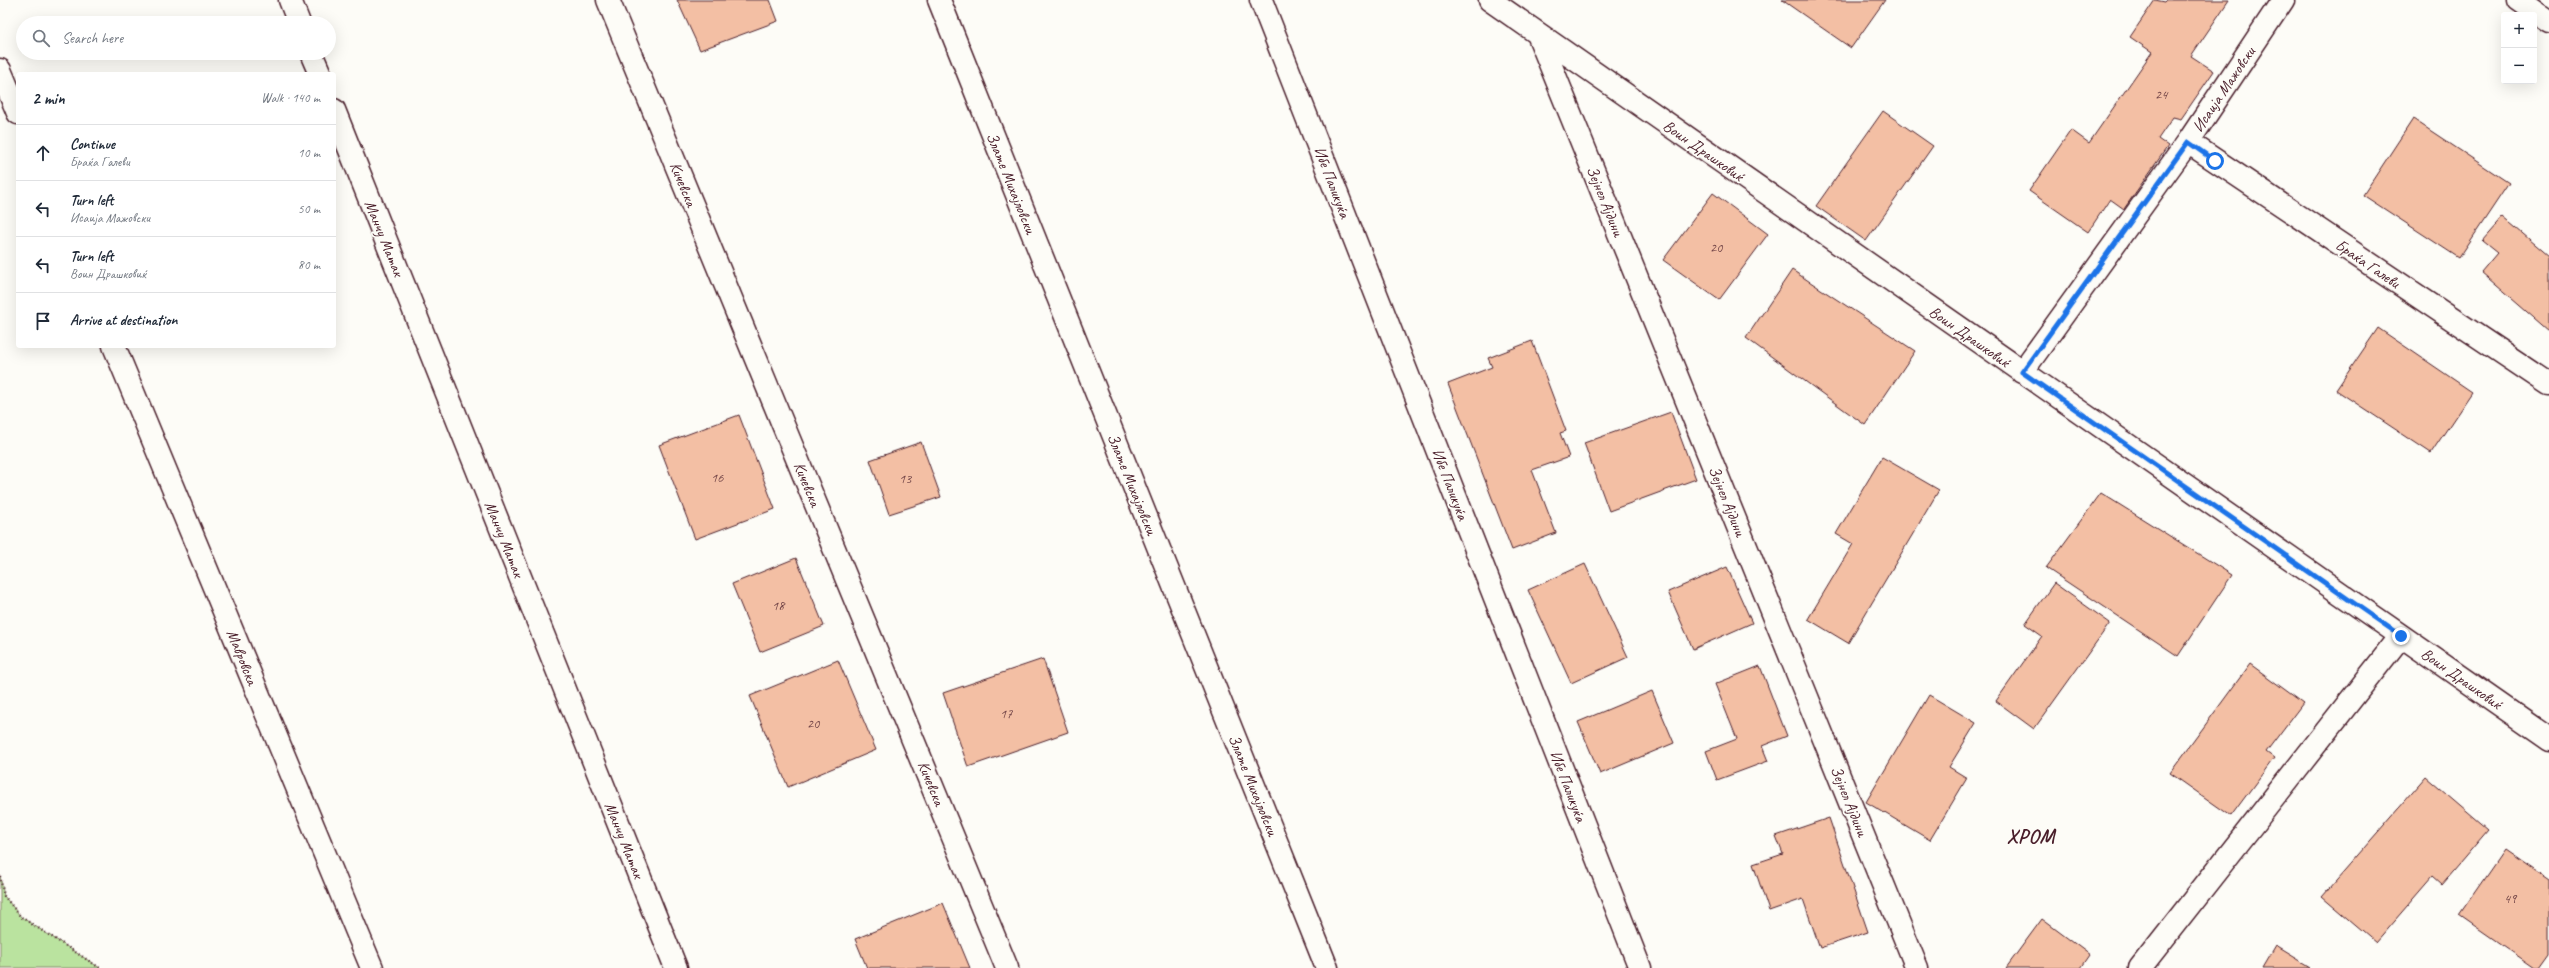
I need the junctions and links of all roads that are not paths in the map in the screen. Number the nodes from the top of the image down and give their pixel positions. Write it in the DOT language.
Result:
graph roads {
  1 [pos="290,0"];
  2 [pos="608,0"];
  3 [pos="939,0"];
  4 [pos="1261,0"];
  5 [pos="1490,0"];
  6 [pos="2283,0"];
  7 [pos="2519,0"];
  8 [pos="297,16"];
  9 [pos="2549,20"];
  10 [pos="1538,34"];
  11 [pos="314,60"];
  12 [pos="0,70"];
  13 [pos="319,72"];
  14 [pos="16,108"];
  15 [pos="336,115"];
  16 [pos="2188,142"];
  17 [pos="115,348"];
  18 [pos="2022,372"];
  19 [pos="2549,384"];
  20 [pos="2401,636"];
  21 [pos="2549,739"];
  22 [pos="372,968"];
  23 [pos="676,968"];
  24 [pos="1006,968"];
  25 [pos="1327,968"];
  26 [pos="1640,968"];
  27 [pos="1917,968"];
  28 [pos="2140,968"];
  1 -- 8 [label="street"];
  2 -- 24 [label="street, Кичевска"];
  3 -- 25 [label="street, Злате Михајловски"];
  4 -- 26 [label="street, Ибе Паликуќа"];
  5 -- 10 [label="street, Воин Драшковиќ"];
  6 -- 16 [label="street, Исаија Мажовски"];
  7 -- 9 [label="street"];
  10 -- 18 [label="street, Воин Драшковиќ"];
  10 -- 27 [label="street, Зејнел Ајдини"];
  11 -- 13 [label="street"];
  12 -- 14 [label="street"];
  15 -- 23 [label="street, Манчу Матак"];
  16 -- 18 [label="street, Исаија Мажовски"];
  16 -- 19 [label="street, Браќа Галеви"];
  17 -- 22 [label="street, Мавровска"];
  18 -- 20 [label="street, Воин Драшковиќ"];
  20 -- 21 [label="street, Воин Драшковиќ"];
  20 -- 28 [label="street"];
}
